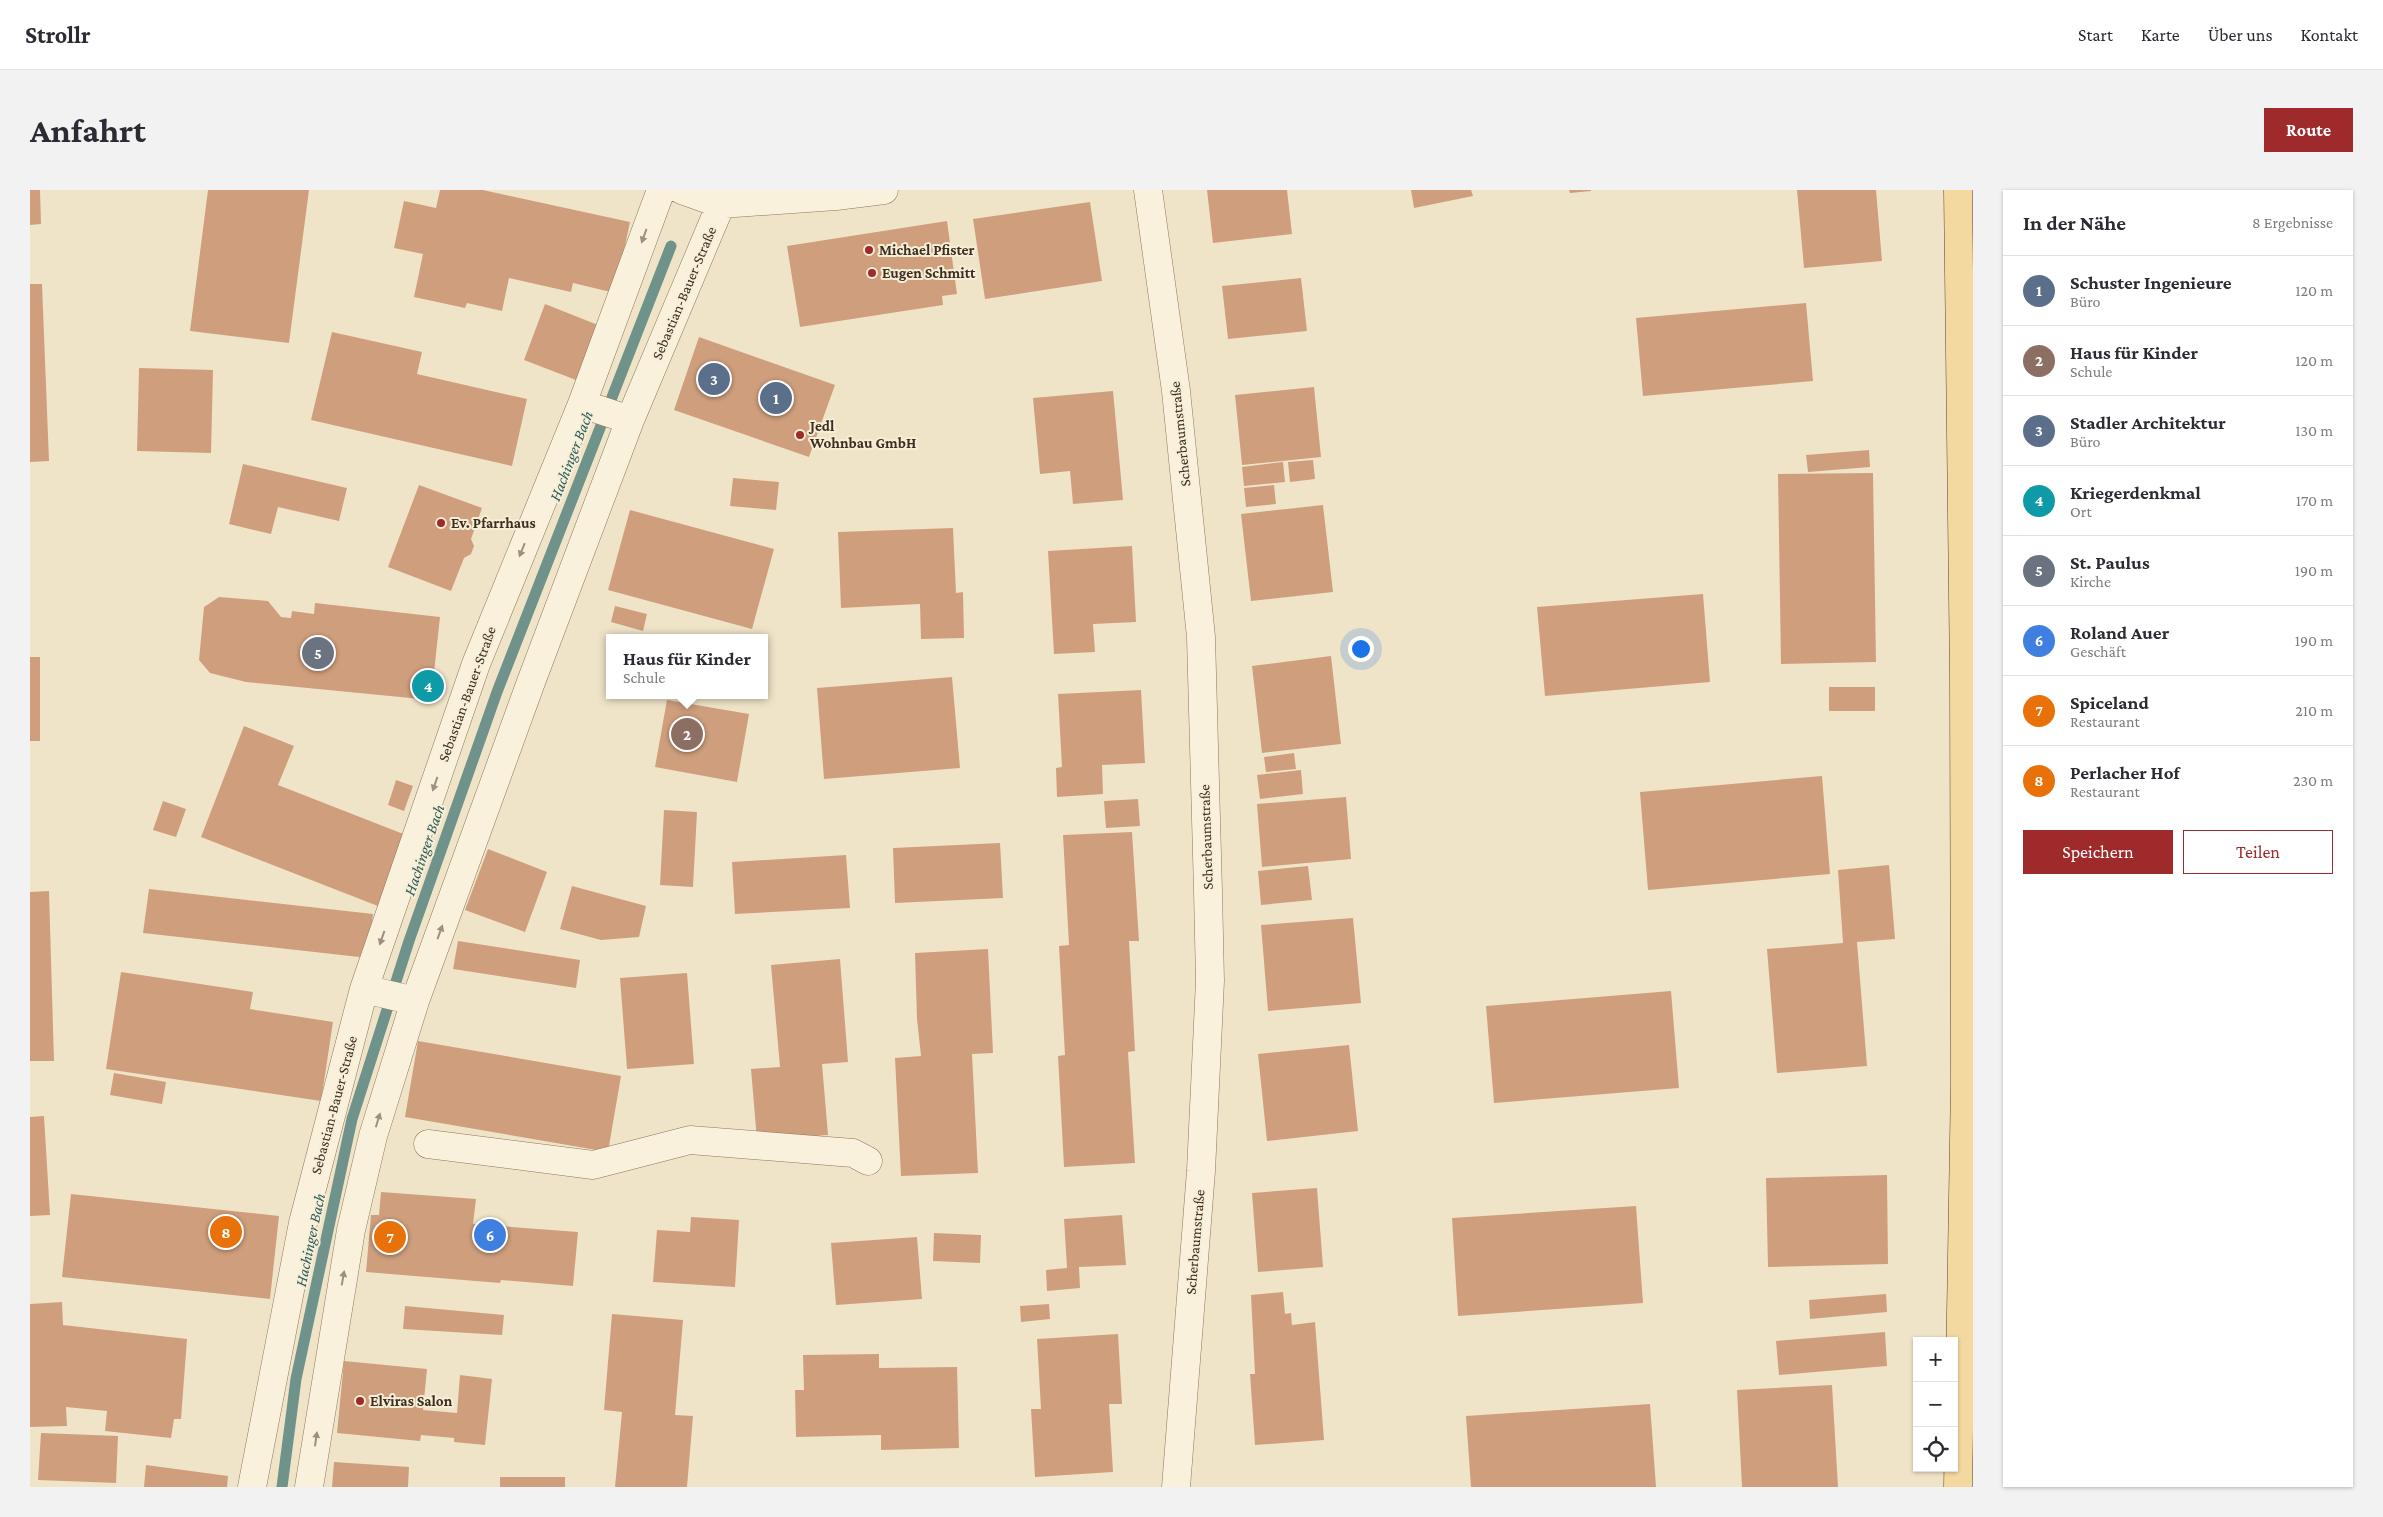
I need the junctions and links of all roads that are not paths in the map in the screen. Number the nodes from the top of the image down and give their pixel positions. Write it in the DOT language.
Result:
graph roads {
  1 [pos="661,190"];
  2 [pos="682,190"];
  3 [pos="884,190"];
  4 [pos="1148,190"];
  5 [pos="1958,190"];
  6 [pos="721,204"];
  7 [pos="587,406"];
  8 [pos="624,418"];
  9 [pos="389,995"];
  10 [pos="428,1144"];
  11 [pos="868,1161"];
  12 [pos="1968,1179"];
  13 [pos="252,1487"];
  14 [pos="309,1487"];
  15 [pos="1176,1487"];
  16 [pos="1958,1487"];
  1 -- 7 [label="street, Sebastian-Bauer-Straße, one-way"];
  2 -- 6 [label="street"];
  3 -- 6 [label="street"];
  4 -- 15 [label="street, Scherbaumstraße"];
  5 -- 12 [label="main road"];
  6 -- 8 [label="street, Sebastian-Bauer-Straße"];
  7 -- 8 [label="street"];
  7 -- 9 [label="street, Sebastian-Bauer-Straße, one-way"];
  9 -- 8 [label="street, Sebastian-Bauer-Straße, one-way"];
  9 -- 13 [label="street, Sebastian-Bauer-Straße"];
  14 -- 9 [label="street, Sebastian-Bauer-Straße, one-way"];
  10 -- 11 [label="street"];
  12 -- 16 [label="main road"];
}
